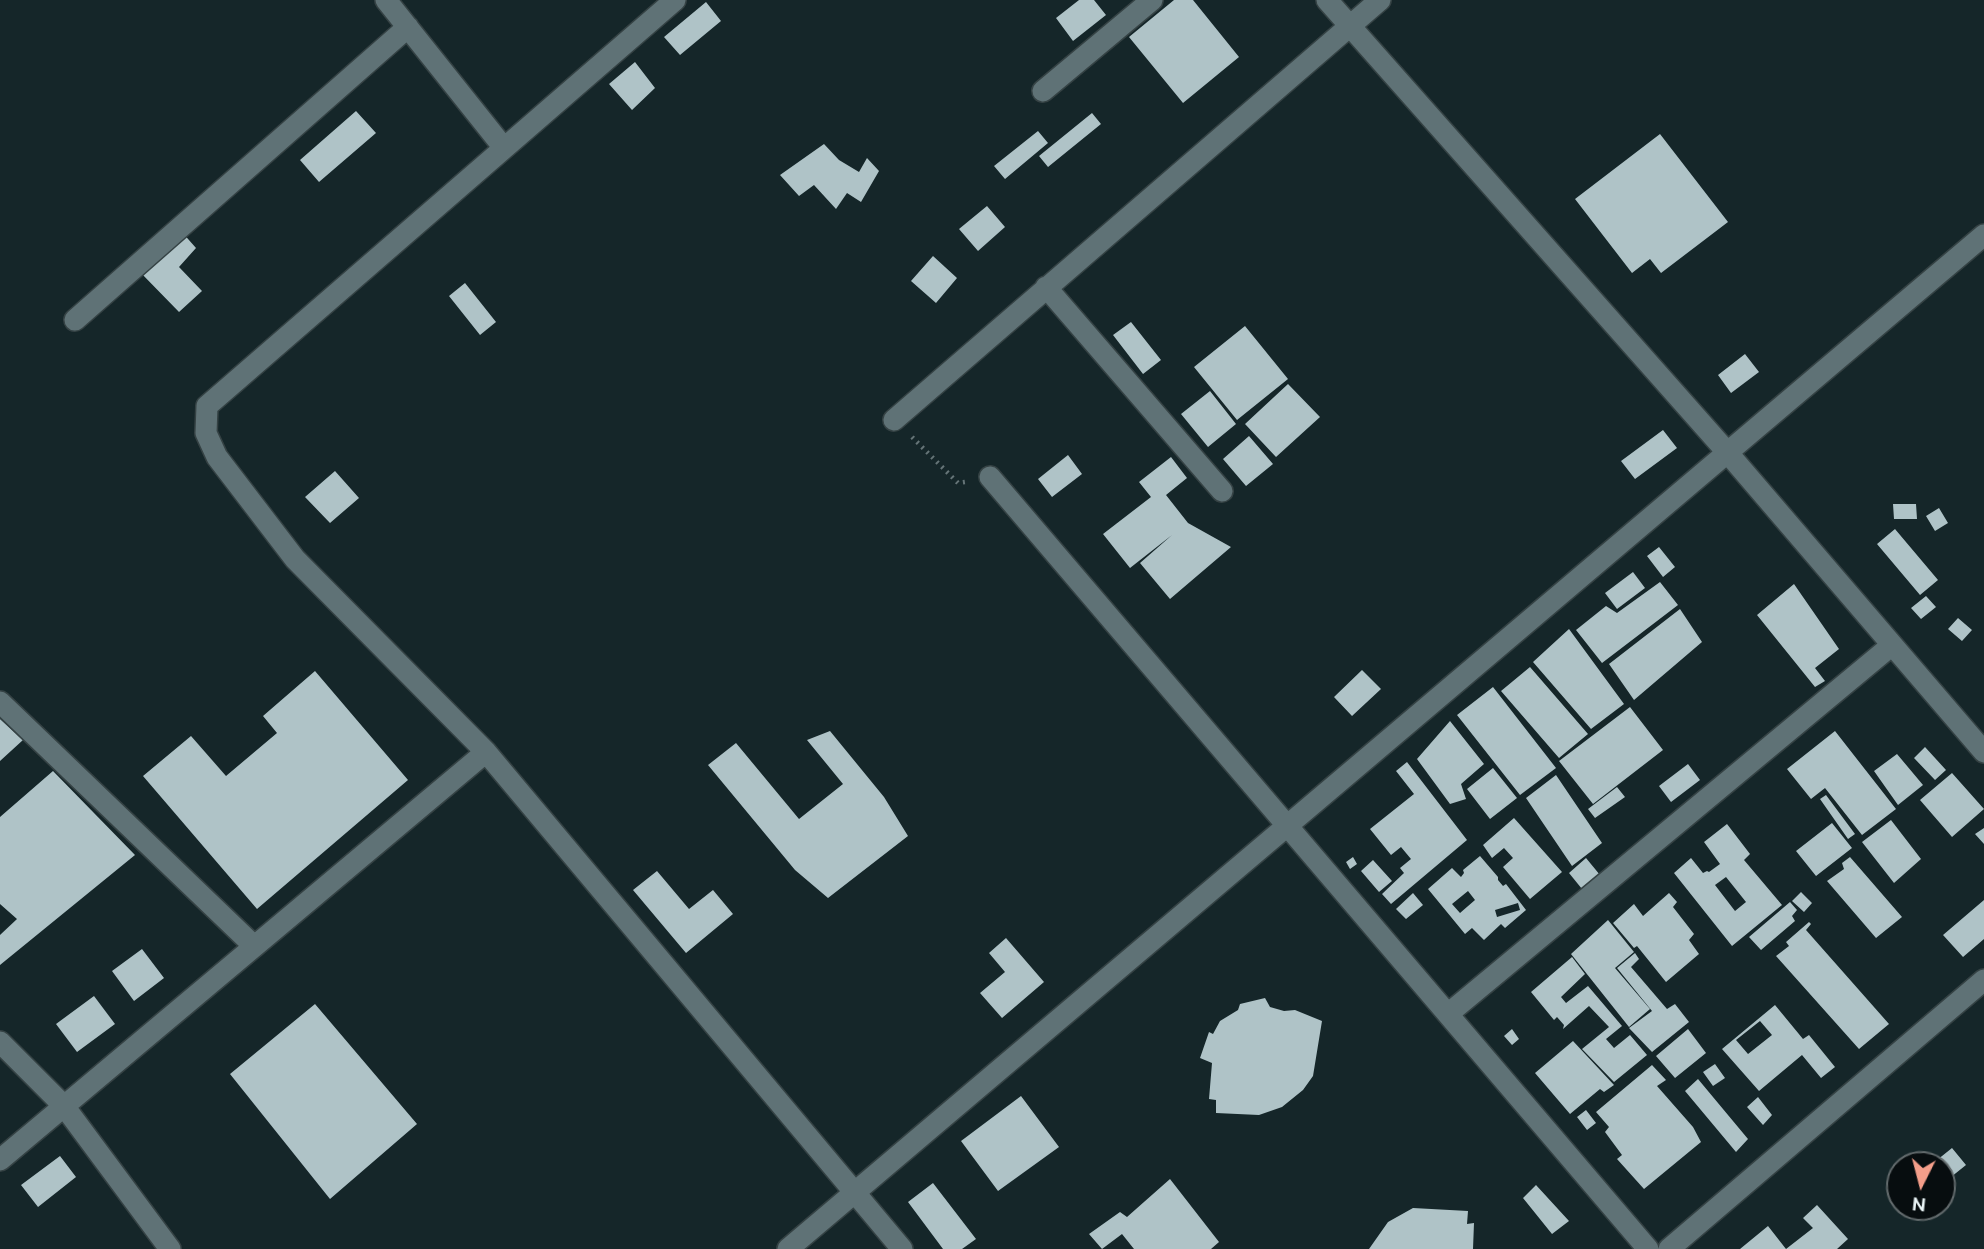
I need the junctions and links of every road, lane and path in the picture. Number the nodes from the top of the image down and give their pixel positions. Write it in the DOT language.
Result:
graph roads {
  1 [pos="386,0"];
  2 [pos="675,0"];
  3 [pos="1152,0"];
  4 [pos="1327,0"];
  5 [pos="1380,0"];
  6 [pos="1350,25"];
  7 [pos="408,27"];
  8 [pos="1044,92"];
  9 [pos="504,148"];
  10 [pos="1984,235"];
  11 [pos="1046,288"];
  12 [pos="75,320"];
  13 [pos="894,420"];
  14 [pos="1727,453"];
  15 [pos="990,477"];
  16 [pos="1222,491"];
  17 [pos="1892,645"];
  18 [pos="0,702"];
  19 [pos="486,752"];
  20 [pos="1984,752"];
  21 [pos="1287,825"];
  22 [pos="254,946"];
  23 [pos="1984,980"];
  24 [pos="1448,1014"];
  25 [pos="0,1042"];
  26 [pos="64,1106"];
  27 [pos="0,1160"];
  28 [pos="854,1192"];
  29 [pos="170,1249"];
  30 [pos="788,1249"];
  31 [pos="902,1249"];
  32 [pos="1648,1249"];
  33 [pos="1670,1249"];
  1 -- 7 [label="street"];
  2 -- 9 [label="street"];
  3 -- 8 [label="street"];
  4 -- 6 [label="street"];
  5 -- 6 [label="street"];
  6 -- 11 [label="street"];
  6 -- 14 [label="street"];
  7 -- 9 [label="street"];
  7 -- 12 [label="street"];
  9 -- 19 [label="street"];
  10 -- 14 [label="street"];
  11 -- 13 [label="street"];
  11 -- 16 [label="street"];
  13 -- 15 [label="path"];
  14 -- 17 [label="street"];
  14 -- 21 [label="street"];
  15 -- 21 [label="street"];
  17 -- 20 [label="street"];
  17 -- 24 [label="street"];
  18 -- 22 [label="street"];
  19 -- 22 [label="street"];
  19 -- 28 [label="street"];
  21 -- 24 [label="street"];
  21 -- 28 [label="street"];
  22 -- 26 [label="street"];
  23 -- 33 [label="street"];
  24 -- 32 [label="street"];
  25 -- 26 [label="street"];
  26 -- 27 [label="street"];
  26 -- 29 [label="street"];
  28 -- 30 [label="street"];
  28 -- 31 [label="street"];
}
